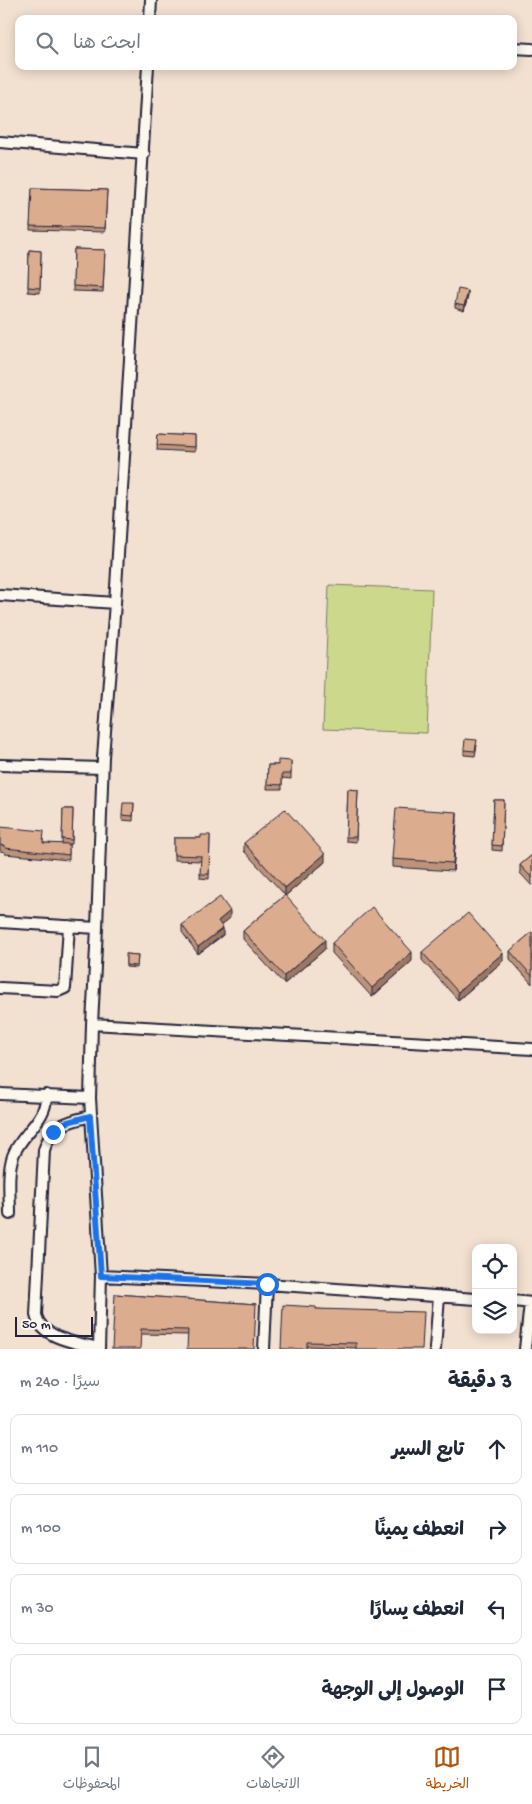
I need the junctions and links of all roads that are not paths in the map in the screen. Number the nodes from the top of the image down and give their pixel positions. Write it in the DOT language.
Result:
graph roads {
  1 [pos="152,0"];
  2 [pos="150,15"];
  3 [pos="517,48"];
  4 [pos="532,49"];
  5 [pos="148,70"];
  6 [pos="0,142"];
  7 [pos="144,154"];
  8 [pos="0,594"];
  9 [pos="115,603"];
  10 [pos="0,765"];
  11 [pos="102,768"];
  12 [pos="0,922"];
  13 [pos="70,926"];
  14 [pos="97,928"];
  15 [pos="0,988"];
  16 [pos="92,1024"];
  17 [pos="532,1049"];
  18 [pos="0,1094"];
  19 [pos="46,1096"];
  20 [pos="90,1098"];
  21 [pos="90,1116"];
  22 [pos="10,1214"];
  23 [pos="101,1276"];
  24 [pos="267,1284"];
  25 [pos="439,1296"];
  26 [pos="472,1299"];
  27 [pos="517,1302"];
  28 [pos="531,1303"];
  29 [pos="99,1349"];
  30 [pos="264,1349"];
  31 [pos="435,1349"];
  32 [pos="526,1349"];
  1 -- 2 [label="street"];
  3 -- 4 [label="street"];
  5 -- 7 [label="street"];
  6 -- 7 [label="street"];
  7 -- 9 [label="street"];
  8 -- 9 [label="street"];
  9 -- 11 [label="street"];
  10 -- 11 [label="street"];
  11 -- 14 [label="street"];
  12 -- 13 [label="street"];
  13 -- 14 [label="street"];
  13 -- 15 [label="street"];
  14 -- 16 [label="street"];
  16 -- 17 [label="street"];
  16 -- 20 [label="street"];
  18 -- 19 [label="street"];
  19 -- 20 [label="street"];
  19 -- 22 [label="street"];
  20 -- 21 [label="street"];
  21 -- 23 [label="street"];
  21 -- 29 [label="street"];
  23 -- 24 [label="street"];
  23 -- 29 [label="street"];
  24 -- 25 [label="street"];
  24 -- 30 [label="street"];
  25 -- 26 [label="street"];
  25 -- 31 [label="street"];
  27 -- 28 [label="street"];
  28 -- 32 [label="street"];
}
